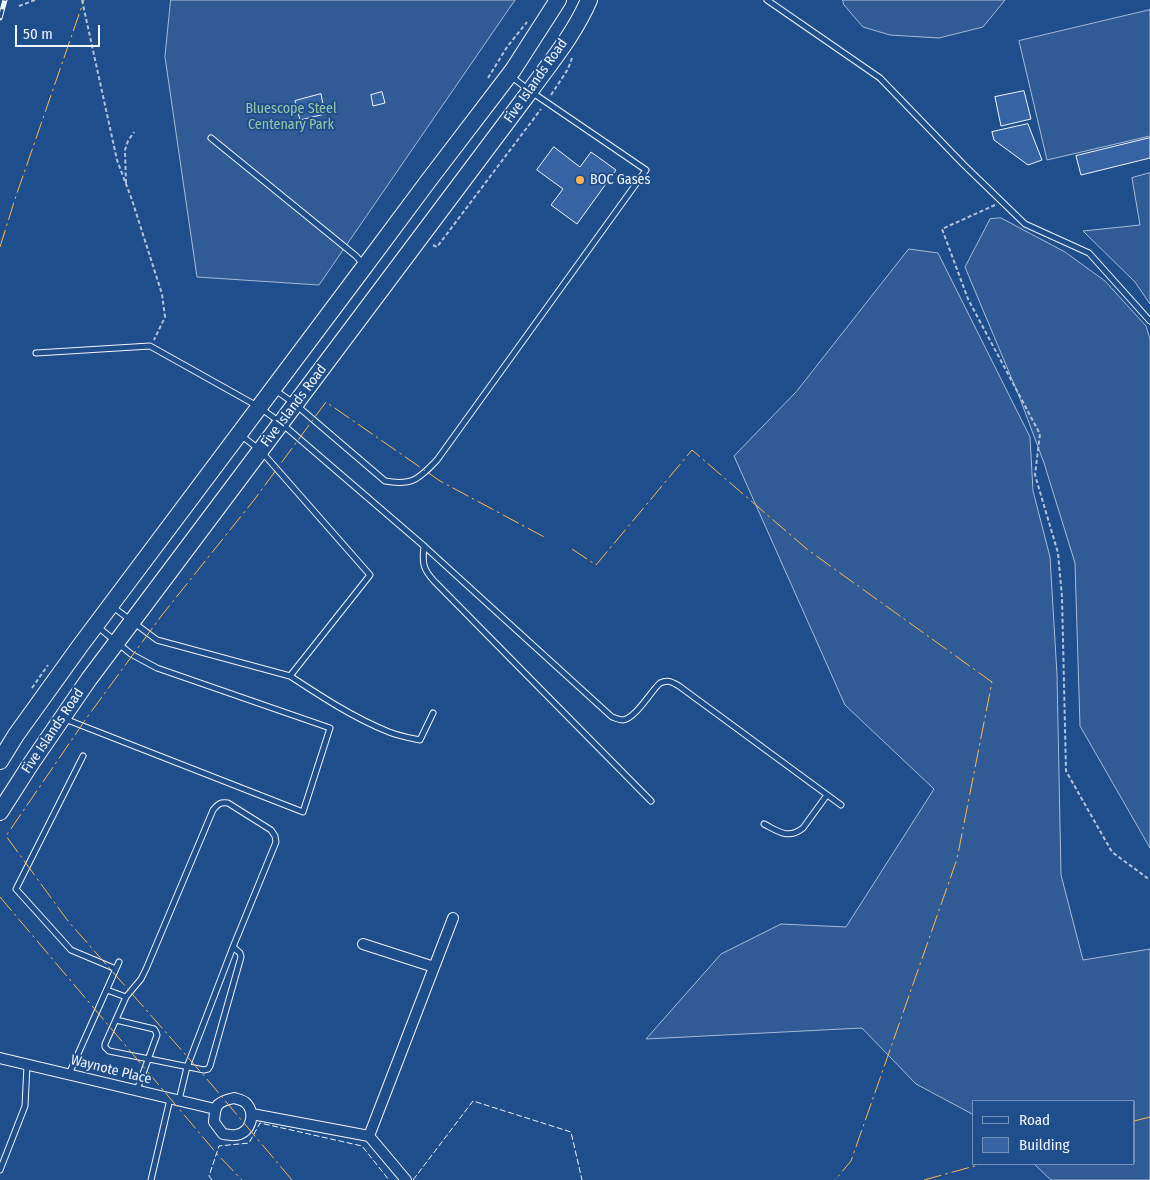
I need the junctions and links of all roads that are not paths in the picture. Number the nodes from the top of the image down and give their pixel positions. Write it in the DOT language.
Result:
graph roads {
  1 [pos="558,0"];
  2 [pos="588,0"];
  3 [pos="767,0"];
  4 [pos="509,75"];
  5 [pos="530,91"];
  6 [pos="210,138"];
  7 [pos="366,266"];
  8 [pos="1150,321"];
  9 [pos="36,353"];
  10 [pos="273,388"];
  11 [pos="295,404"];
  12 [pos="259,407"];
  13 [pos="281,423"];
  14 [pos="239,434"];
  15 [pos="261,451"];
  16 [pos="424,546"];
  17 [pos="110,606"];
  18 [pos="131,622"];
  19 [pos="96,625"];
  20 [pos="117,642"];
  21 [pos="290,676"];
  22 [pos="432,713"];
  23 [pos="62,718"];
  24 [pos="82,756"];
  25 [pos="0,761"];
  26 [pos="827,795"];
  27 [pos="651,801"];
  28 [pos="841,805"];
  29 [pos="0,812"];
  30 [pos="764,824"];
  31 [pos="453,918"];
  32 [pos="363,944"];
  33 [pos="233,947"];
  34 [pos="120,962"];
  35 [pos="434,967"];
  36 [pos="116,969"];
  37 [pos="107,990"];
  38 [pos="126,997"];
  39 [pos="116,1020"];
  40 [pos="0,1058"];
  41 [pos="148,1059"];
  42 [pos="27,1064"];
  43 [pos="187,1067"];
  44 [pos="69,1074"];
  45 [pos="137,1091"];
  46 [pos="174,1100"];
  47 [pos="215,1110"];
  48 [pos="252,1114"];
  49 [pos="369,1136"];
  50 [pos="0,1170"];
  51 [pos="151,1180"];
  52 [pos="406,1180"];
  1 -- 4 [label="main road, Five Islands Road"];
  2 -- 5 [label="main road, Five Islands Road"];
  3 -- 8 [label="lane"];
  4 -- 5 [label="lane"];
  4 -- 7 [label="main road, Five Islands Road"];
  5 -- 11 [label="main road, Five Islands Road"];
  5 -- 11 [label="lane"];
  6 -- 7 [label="lane"];
  7 -- 10 [label="main road, Five Islands Road"];
  9 -- 12 [label="lane"];
  10 -- 11 [label="lane"];
  10 -- 12 [label="main road, Five Islands Road"];
  11 -- 13 [label="main road, Five Islands Road"];
  12 -- 13 [label="lane"];
  12 -- 14 [label="main road, Five Islands Road"];
  13 -- 15 [label="main road, Five Islands Road"];
  13 -- 16 [label="lane"];
  14 -- 15 [label="lane"];
  14 -- 17 [label="main road, Five Islands Road"];
  15 -- 18 [label="main road, Five Islands Road"];
  15 -- 21 [label="lane"];
  16 -- 26 [label="lane"];
  16 -- 27 [label="lane"];
  17 -- 18 [label="lane"];
  17 -- 19 [label="main road, Five Islands Road"];
  18 -- 20 [label="main road, Five Islands Road"];
  18 -- 21 [label="lane"];
  19 -- 20 [label="lane"];
  19 -- 25 [label="main road, Five Islands Road"];
  20 -- 23 [label="main road, Five Islands Road"];
  20 -- 23 [label="lane"];
  21 -- 22 [label="lane"];
  23 -- 29 [label="main road, Five Islands Road"];
  24 -- 36 [label="lane"];
  26 -- 28 [label="lane"];
  26 -- 30 [label="lane"];
  31 -- 35 [label="street"];
  32 -- 35 [label="street"];
  33 -- 38 [label="lane"];
  33 -- 43 [label="lane"];
  33 -- 43 [label="lane"];
  34 -- 36 [label="lane"];
  35 -- 49 [label="street"];
  36 -- 37 [label="lane"];
  37 -- 38 [label="lane"];
  37 -- 44 [label="lane"];
  38 -- 39 [label="lane"];
  39 -- 41 [label="lane"];
  39 -- 41 [label="lane"];
  40 -- 42 [label="street, Waynote Place"];
  41 -- 43 [label="lane"];
  41 -- 45 [label="lane"];
  42 -- 44 [label="street, Waynote Place"];
  42 -- 50 [label="lane"];
  43 -- 46 [label="lane"];
  44 -- 45 [label="street, Waynote Place"];
  45 -- 46 [label="street, Waynote Place"];
  46 -- 47 [label="street, Waynote Place"];
  46 -- 51 [label="lane"];
  47 -- 48 [label="street"];
  47 -- 48 [label="street"];
  48 -- 49 [label="street"];
  49 -- 52 [label="street"];
}
